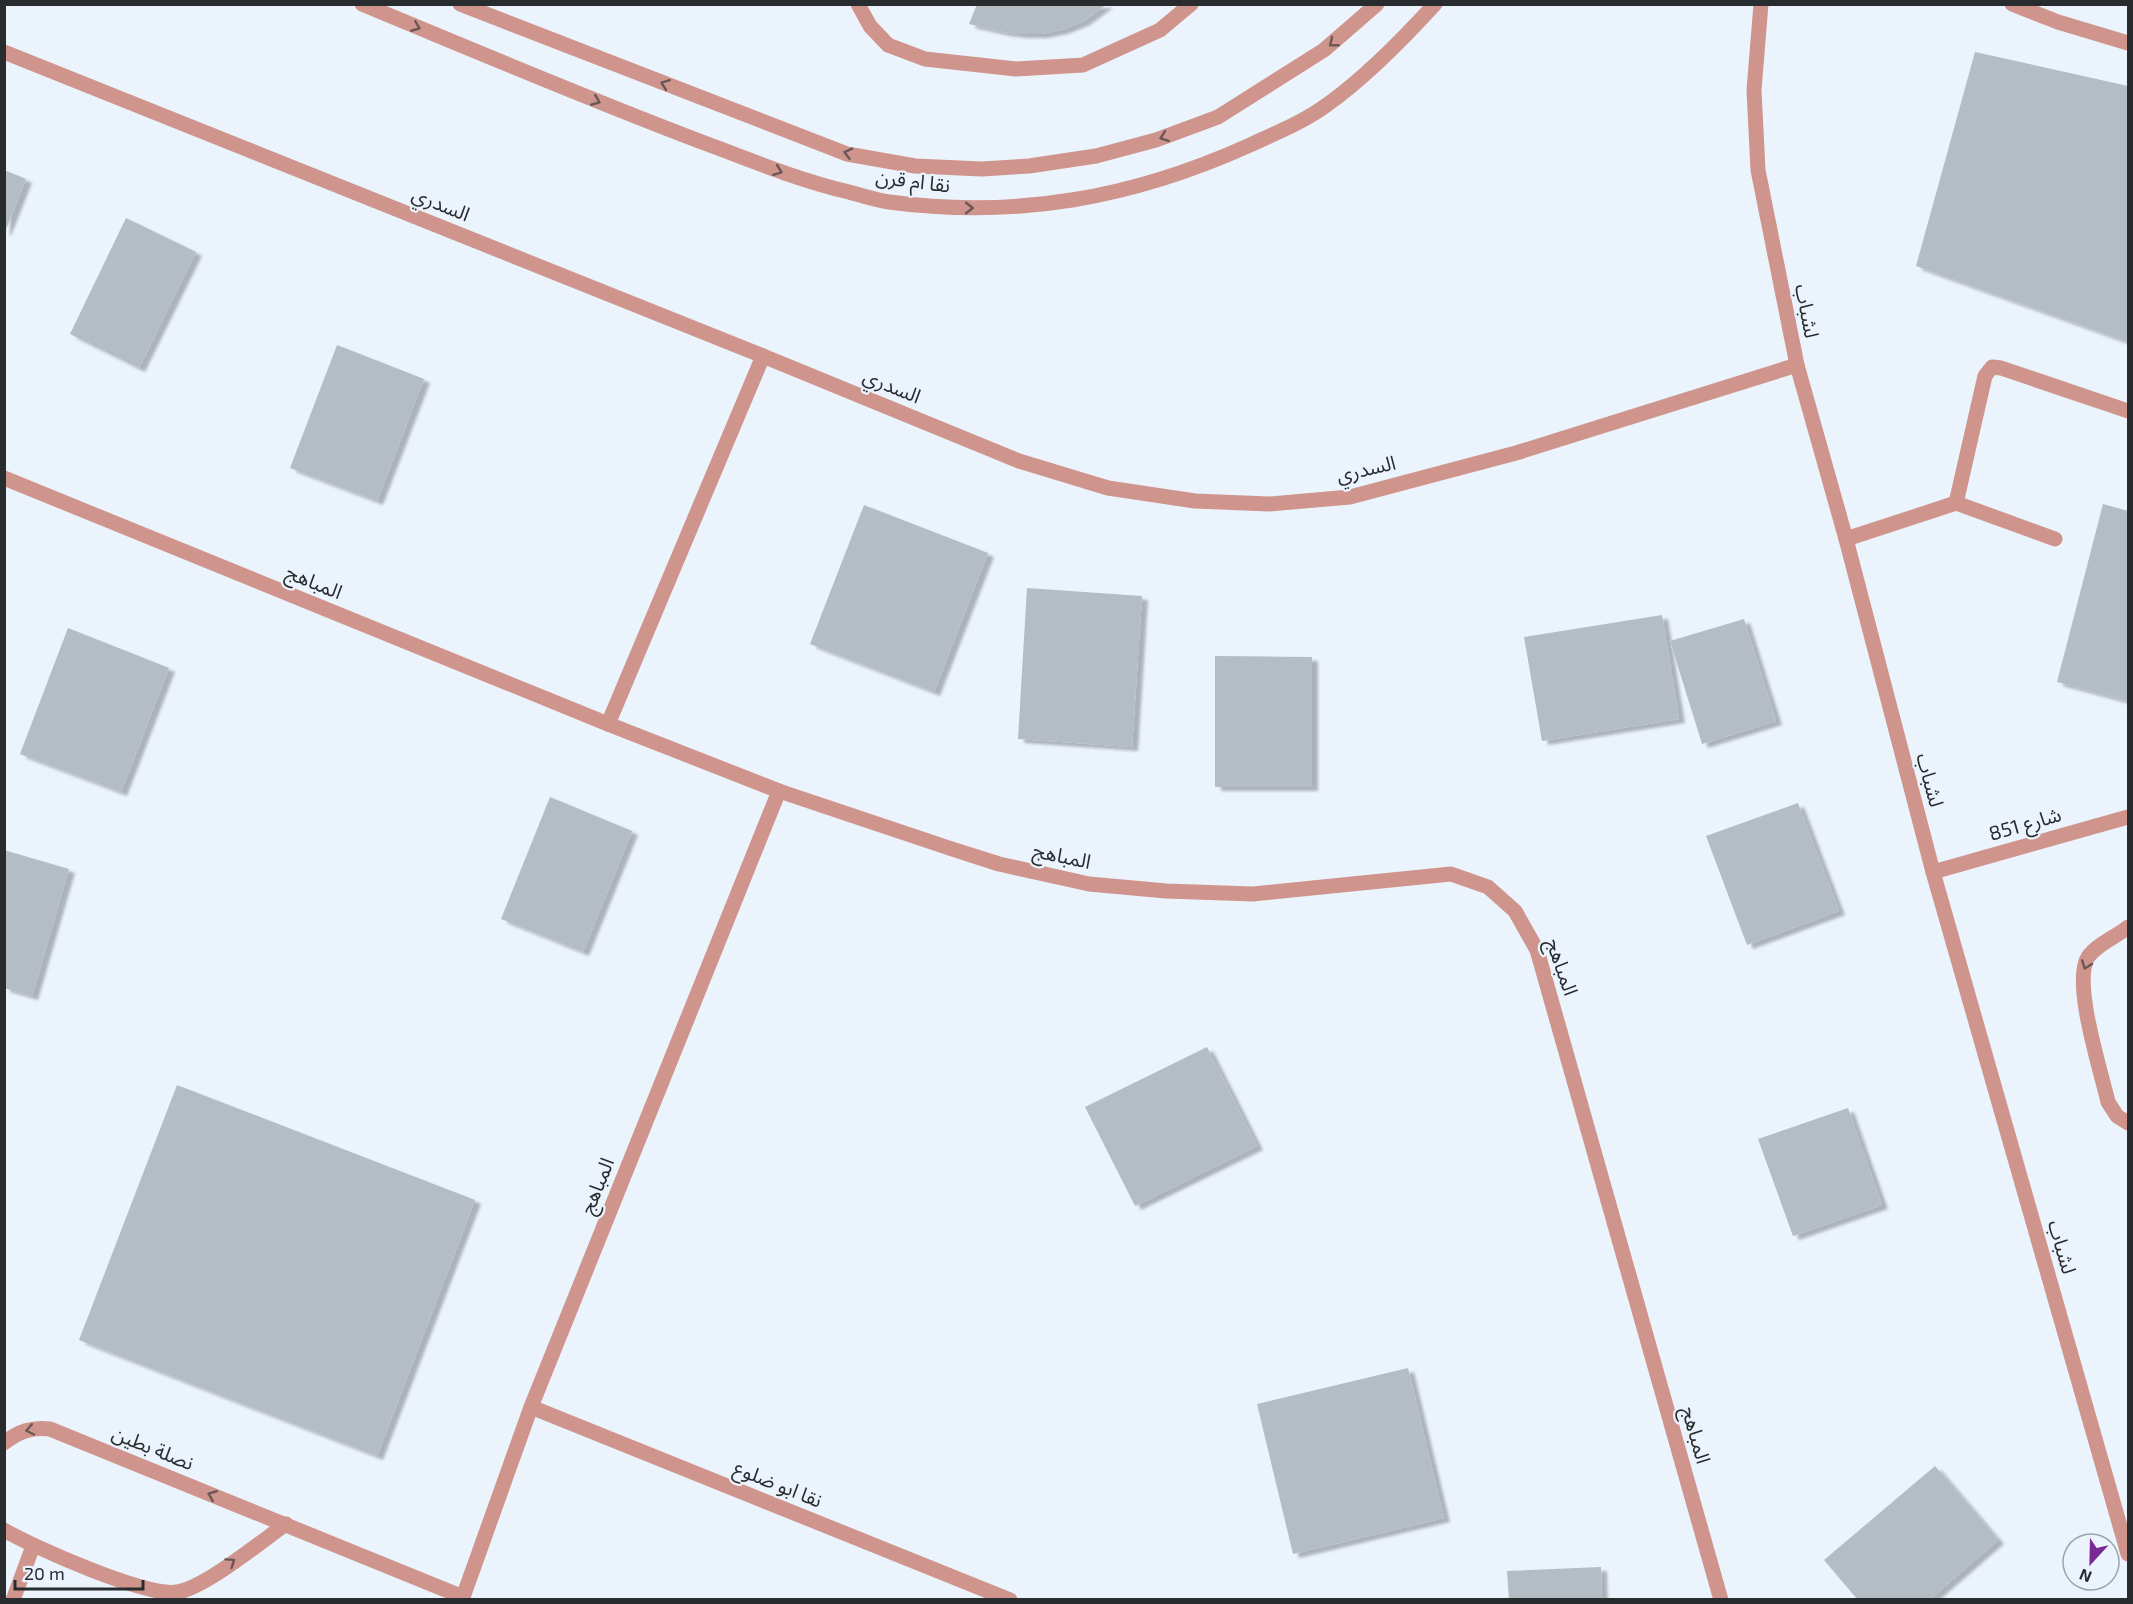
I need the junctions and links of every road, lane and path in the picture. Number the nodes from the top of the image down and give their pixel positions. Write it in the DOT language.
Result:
graph roads {
  1 [pos="362,4"];
  2 [pos="460,4"];
  3 [pos="858,4"];
  4 [pos="1191,4"];
  5 [pos="1377,4"];
  6 [pos="1435,4"];
  7 [pos="1761,4"];
  8 [pos="2012,4"];
  9 [pos="2128,43"];
  10 [pos="4,52"];
  11 [pos="764,356"];
  12 [pos="1797,365"];
  13 [pos="2128,411"];
  14 [pos="6,482"];
  15 [pos="1956,503"];
  16 [pos="1846,539"];
  17 [pos="2055,539"];
  18 [pos="608,724"];
  19 [pos="779,791"];
  20 [pos="2128,817"];
  21 [pos="1933,872"];
  22 [pos="2128,927"];
  23 [pos="2122,940"];
  24 [pos="2128,1122"];
  25 [pos="531,1407"];
  26 [pos="4,1443"];
  27 [pos="286,1524"];
  28 [pos="4,1530"];
  29 [pos="33,1546"];
  30 [pos="2128,1551"];
  31 [pos="463,1598"];
  32 [pos="13,1599"];
  33 [pos="1010,1599"];
  34 [pos="1721,1599"];
  1 -- 6 [label="street, نقا ام قرن, one-way"];
  5 -- 2 [label="street, نقا ام قرن, one-way"];
  3 -- 4 [label="street"];
  7 -- 12 [label="street, لشباب"];
  8 -- 9 [label="street"];
  10 -- 11 [label="street, السدري"];
  11 -- 12 [label="street, السدري"];
  11 -- 18 [label="street"];
  12 -- 16 [label="street, لشباب"];
  13 -- 15 [label="street"];
  14 -- 18 [label="street, المباهج"];
  15 -- 16 [label="street"];
  15 -- 17 [label="street"];
  16 -- 21 [label="street, لشباب"];
  18 -- 19 [label="street, المباهج"];
  19 -- 25 [label="street, المباهج"];
  19 -- 34 [label="street, المباهج"];
  20 -- 21 [label="street, شارع 851"];
  21 -- 30 [label="street, لشباب"];
  22 -- 23 [label="street"];
  23 -- 24 [label="street, one-way"];
  25 -- 31 [label="street, المباهج"];
  25 -- 33 [label="street, نقا ابو ضلوع"];
  27 -- 26 [label="street, نصلة بطين, one-way"];
  29 -- 27 [label="street, one-way"];
  27 -- 31 [label="street, نصلة بطين"];
  28 -- 29 [label="street"];
  29 -- 32 [label="street"];
}
